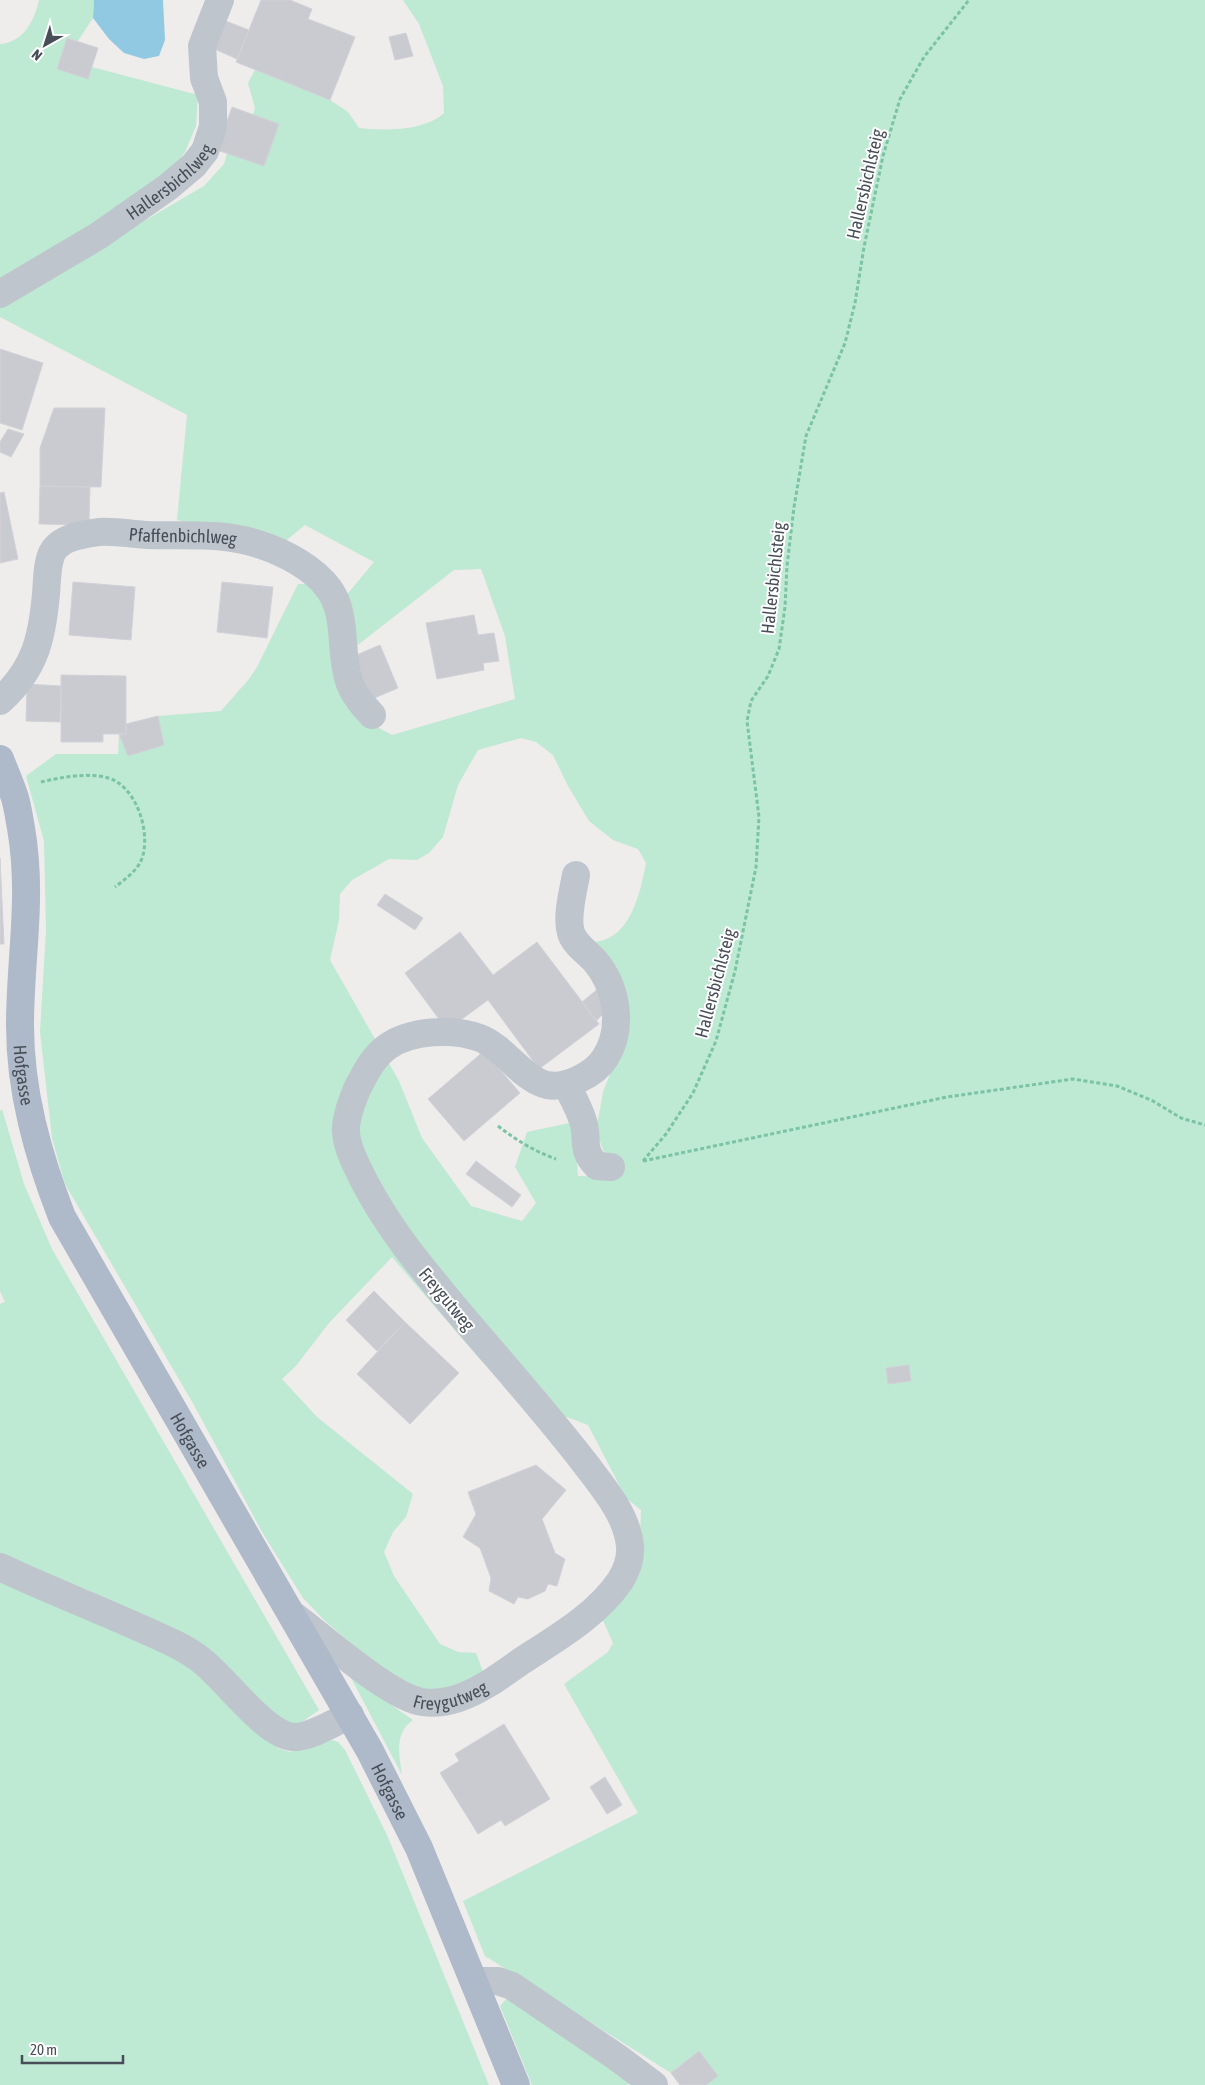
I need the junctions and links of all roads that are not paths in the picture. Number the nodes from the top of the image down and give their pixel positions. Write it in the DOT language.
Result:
graph roads {
  1 [pos="220,0"];
  2 [pos="0,294"];
  3 [pos="0,701"];
  4 [pos="372,715"];
  5 [pos="0,759"];
  6 [pos="576,874"];
  7 [pos="566,1084"];
  8 [pos="604,1167"];
  9 [pos="0,1567"];
  10 [pos="293,1615"];
  11 [pos="350,1715"];
  12 [pos="474,1981"];
  13 [pos="516,2085"];
  14 [pos="654,2085"];
  1 -- 2 [label="lane, Hallersbichlweg"];
  3 -- 4 [label="lane, Pfaffenbichlweg"];
  5 -- 10 [label="main road, Hofgasse"];
  6 -- 7 [label="lane"];
  7 -- 8 [label="lane"];
  7 -- 10 [label="lane, Freygutweg"];
  9 -- 11 [label="lane"];
  10 -- 11 [label="main road, Hofgasse"];
  11 -- 12 [label="main road, Hofgasse"];
  12 -- 13 [label="main road, Hofgasse"];
  12 -- 14 [label="lane"];
}
